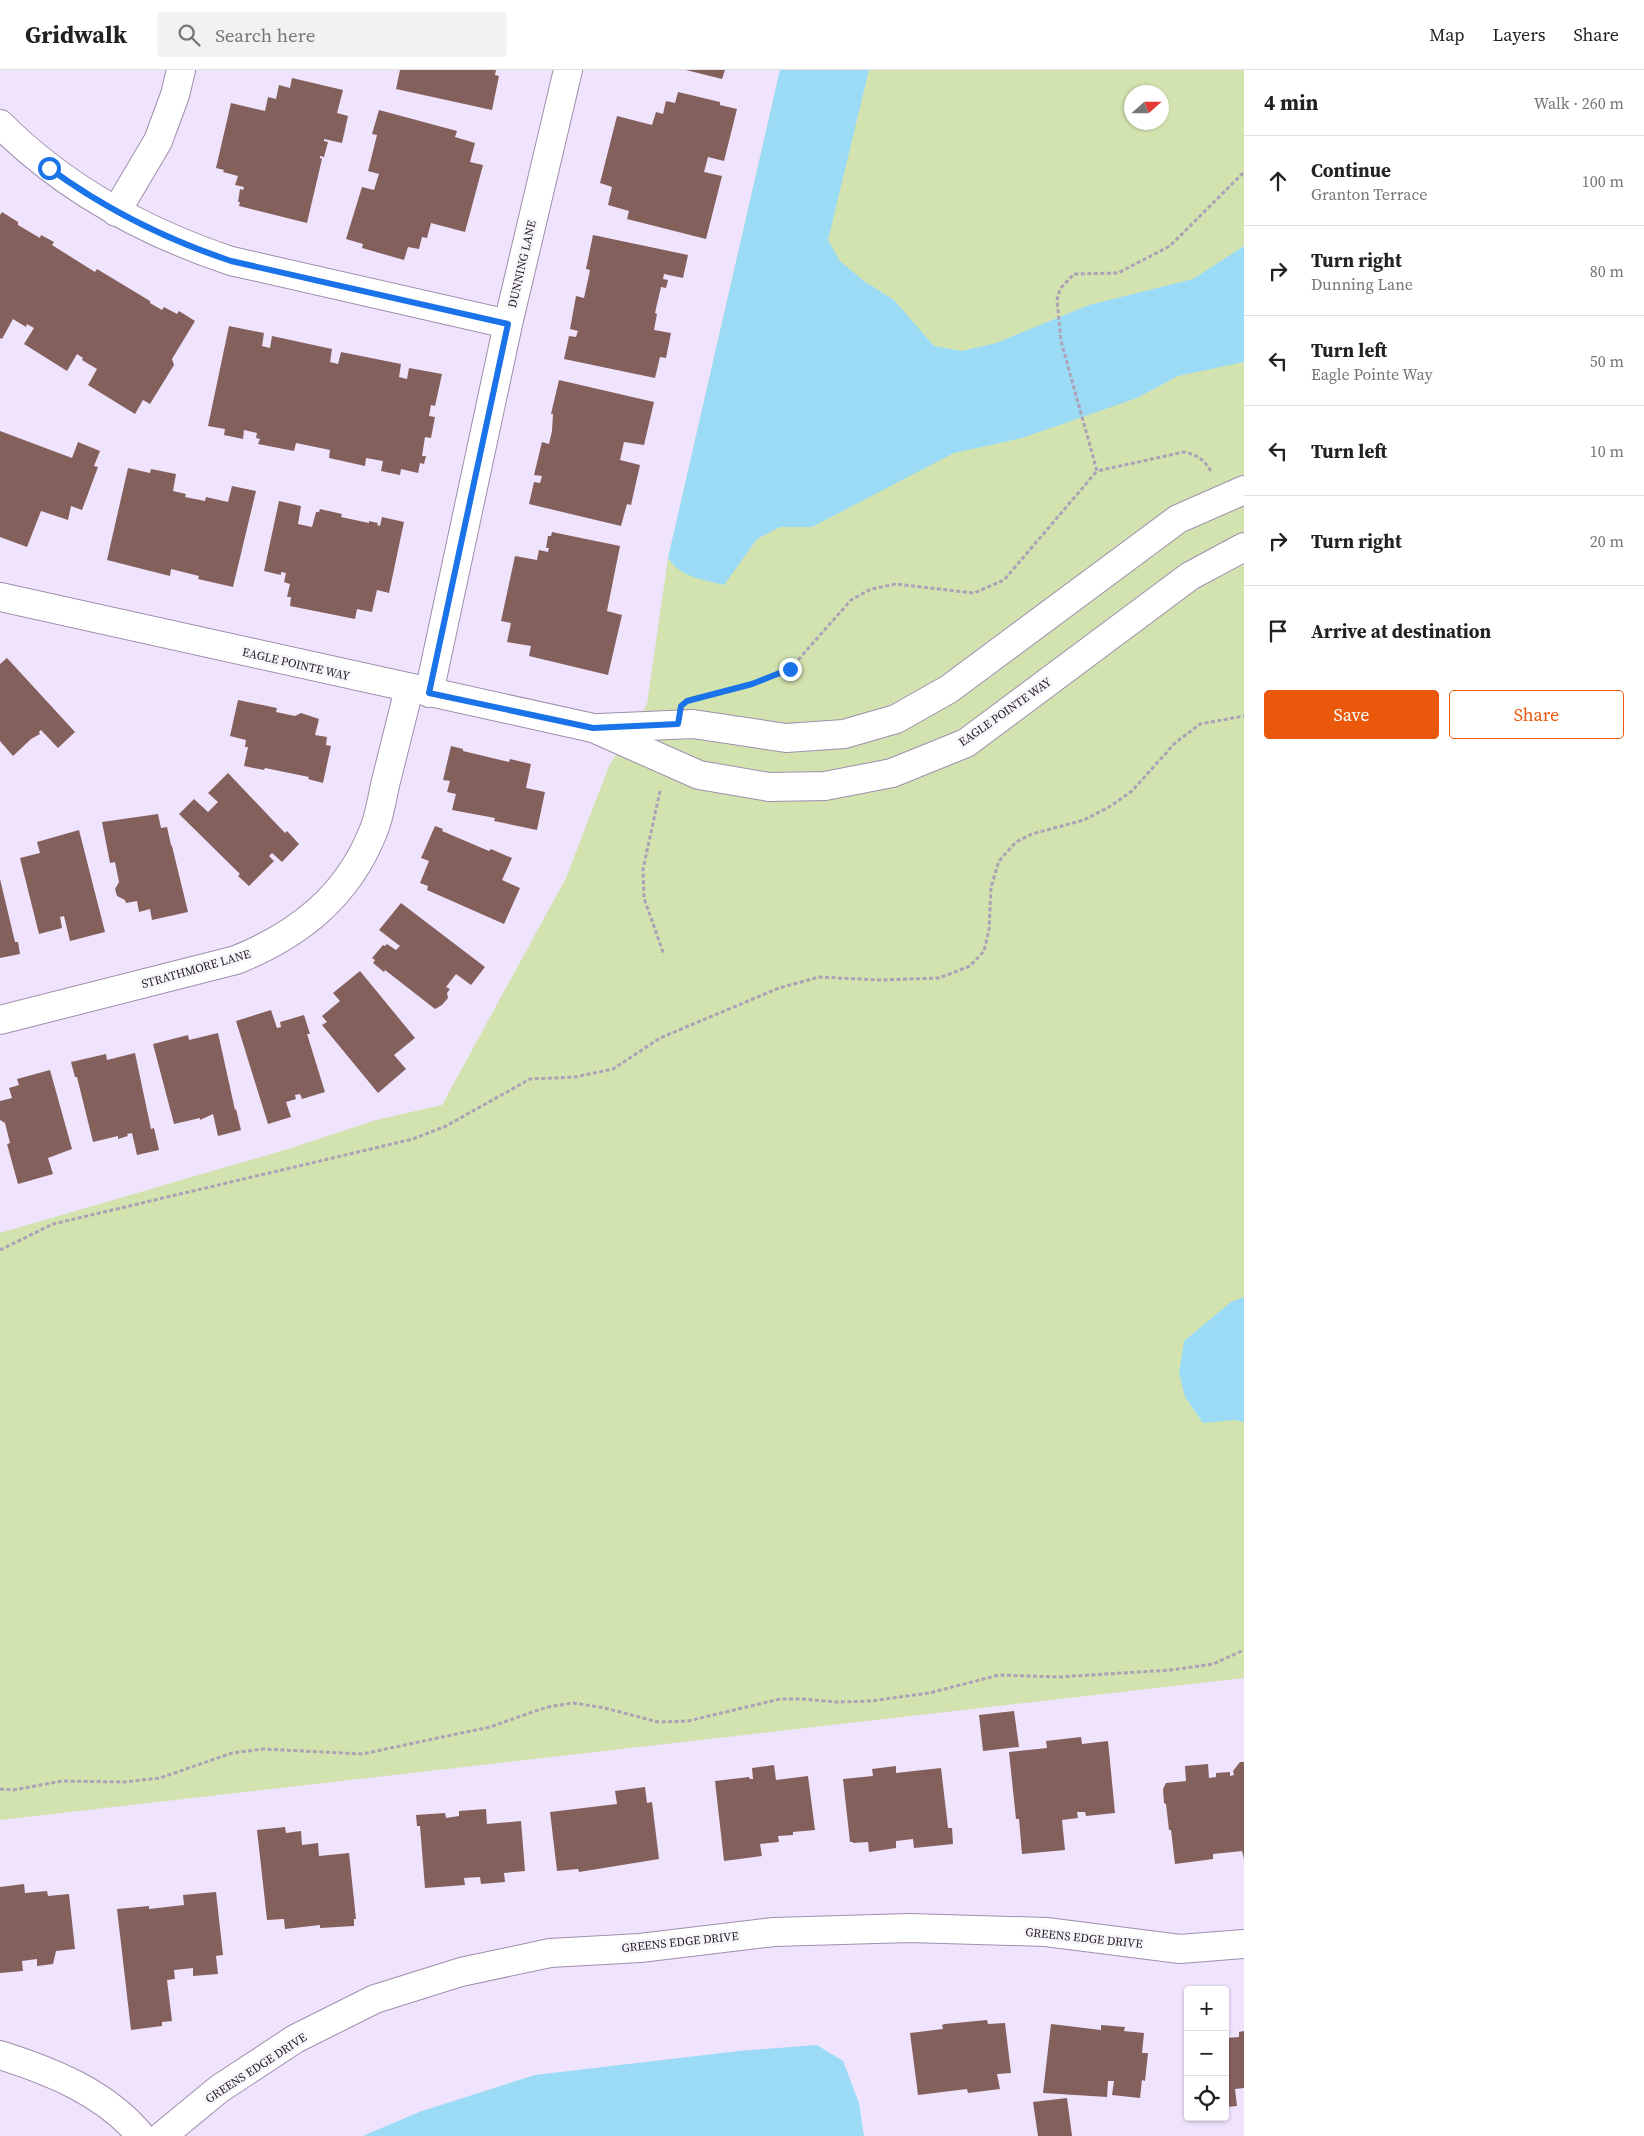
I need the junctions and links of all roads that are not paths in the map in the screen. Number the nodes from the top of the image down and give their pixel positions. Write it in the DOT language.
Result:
graph roads {
  1 [pos="181,70"];
  2 [pos="568,70"];
  3 [pos="0,124"];
  4 [pos="116,212"];
  5 [pos="508,324"];
  6 [pos="1233,494"];
  7 [pos="1244,547"];
  8 [pos="0,598"];
  9 [pos="419,691"];
  10 [pos="593,728"];
  11 [pos="0,1020"];
  12 [pos="1244,1944"];
  13 [pos="0,2055"];
  14 [pos="141,2136"];
  15 [pos="162,2136"];
  1 -- 4 [label="street"];
  2 -- 5 [label="street, DUNNING LANE"];
  3 -- 4 [label="street"];
  4 -- 5 [label="street"];
  5 -- 9 [label="street, DUNNING LANE"];
  6 -- 10 [label="street, EAGLE POINTE WAY"];
  7 -- 10 [label="street, EAGLE POINTE WAY"];
  8 -- 9 [label="street, EAGLE POINTE WAY"];
  9 -- 10 [label="street, EAGLE POINTE WAY"];
  9 -- 11 [label="street, STRATHMORE LANE"];
  12 -- 15 [label="street, GREENS EDGE DRIVE"];
  13 -- 14 [label="street"];
}
